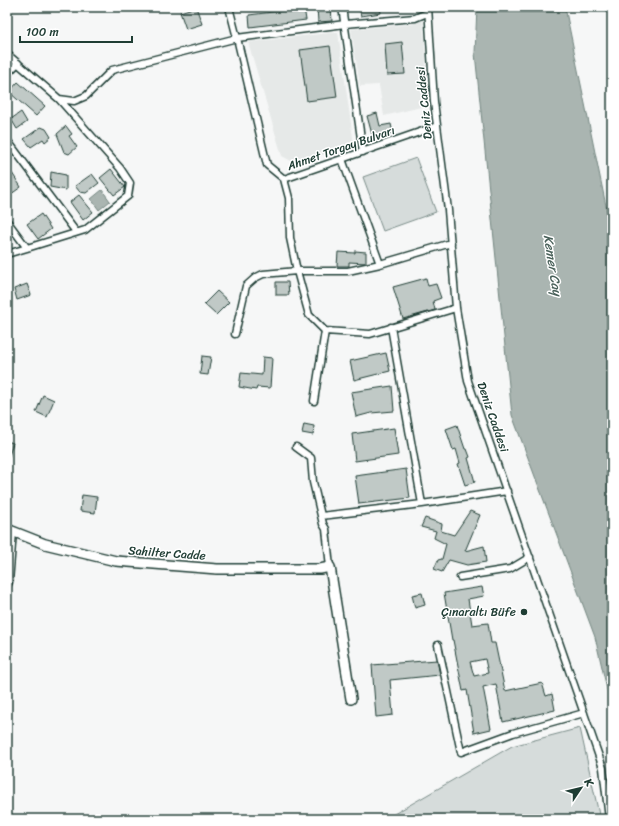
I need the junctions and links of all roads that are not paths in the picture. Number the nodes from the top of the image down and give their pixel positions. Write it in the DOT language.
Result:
graph roads {
  1 [pos="229,7"];
  2 [pos="342,7"];
  3 [pos="428,10"];
  4 [pos="345,24"];
  5 [pos="237,38"];
  6 [pos="7,54"];
  7 [pos="18,63"];
  8 [pos="7,74"];
  9 [pos="59,100"];
  10 [pos="437,126"];
  11 [pos="7,140"];
  12 [pos="363,152"];
  13 [pos="342,159"];
  14 [pos="284,179"];
  15 [pos="7,221"];
  16 [pos="76,232"];
  17 [pos="451,243"];
  18 [pos="27,248"];
  19 [pos="7,254"];
  20 [pos="380,264"];
  21 [pos="297,271"];
  22 [pos="456,308"];
  23 [pos="390,327"];
  24 [pos="325,331"];
  25 [pos="235,334"];
  26 [pos="314,401"];
  27 [pos="296,447"];
  28 [pos="507,491"];
  29 [pos="422,504"];
  30 [pos="321,516"];
  31 [pos="10,530"];
  32 [pos="530,557"];
  33 [pos="330,567"];
  34 [pos="460,577"];
  35 [pos="7,586"];
  36 [pos="438,645"];
  37 [pos="351,699"];
  38 [pos="584,713"];
  39 [pos="609,819"];
  1 -- 5 [label="street, Ahmet Torgay Bulvarı"];
  2 -- 4 [label="street"];
  3 -- 4 [label="street"];
  3 -- 10 [label="street, Deniz Caddesi"];
  4 -- 5 [label="street"];
  4 -- 12 [label="street"];
  5 -- 9 [label="street"];
  5 -- 14 [label="street, Ahmet Torgay Bulvarı"];
  6 -- 7 [label="street"];
  7 -- 8 [label="street"];
  7 -- 9 [label="street"];
  9 -- 16 [label="street"];
  10 -- 12 [label="street, Ahmet Torgay Bulvarı"];
  10 -- 17 [label="street, Deniz Caddesi"];
  11 -- 16 [label="street"];
  12 -- 13 [label="street, Ahmet Torgay Bulvarı"];
  13 -- 14 [label="street, Ahmet Torgay Bulvarı"];
  13 -- 20 [label="street"];
  14 -- 21 [label="street"];
  15 -- 18 [label="street"];
  16 -- 18 [label="street"];
  17 -- 20 [label="street"];
  17 -- 22 [label="street, Deniz Caddesi"];
  18 -- 19 [label="street"];
  20 -- 21 [label="street"];
  21 -- 24 [label="street"];
  21 -- 25 [label="street"];
  22 -- 23 [label="street"];
  22 -- 28 [label="street, Deniz Caddesi"];
  23 -- 24 [label="street"];
  23 -- 29 [label="street"];
  24 -- 26 [label="street"];
  27 -- 30 [label="street"];
  28 -- 29 [label="street"];
  28 -- 32 [label="street, Deniz Caddesi"];
  29 -- 30 [label="street"];
  30 -- 33 [label="street"];
  31 -- 33 [label="street, Sahilter Cadde"];
  31 -- 35 [label="street"];
  32 -- 34 [label="street"];
  32 -- 38 [label="street, Deniz Caddesi"];
  33 -- 37 [label="street"];
  36 -- 38 [label="street"];
  38 -- 39 [label="street, Deniz Caddesi"];
}
